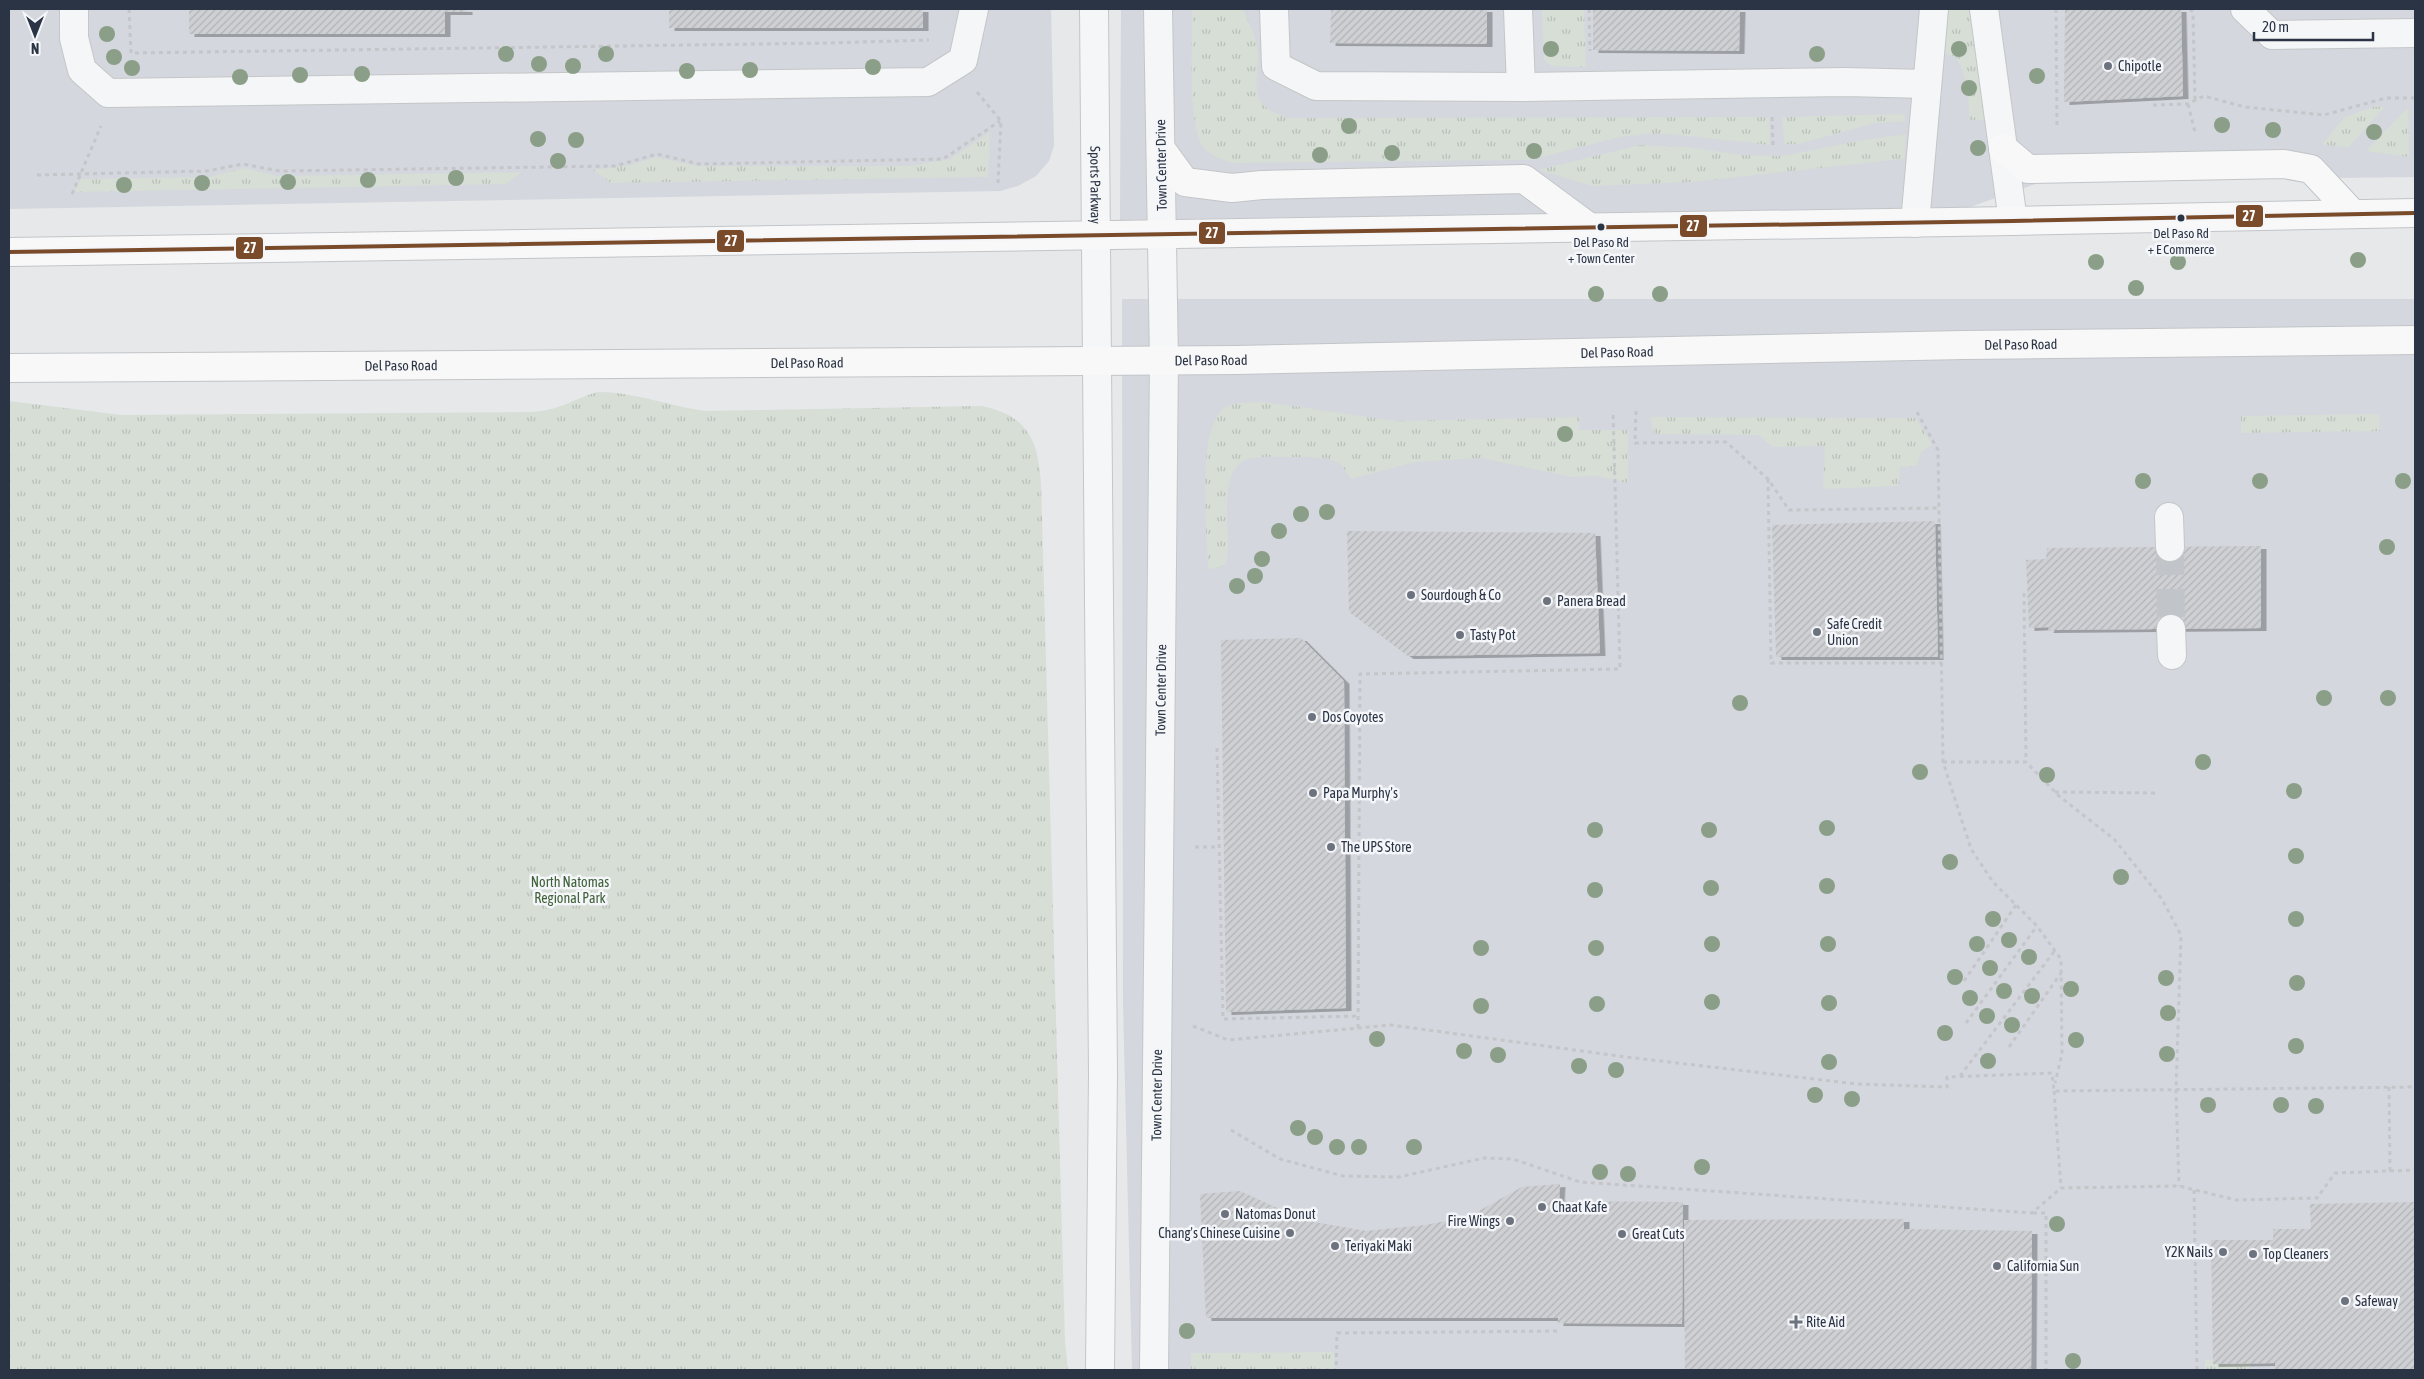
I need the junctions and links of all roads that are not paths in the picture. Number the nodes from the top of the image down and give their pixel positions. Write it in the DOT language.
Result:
graph roads {
  1 [pos="74,9"];
  2 [pos="974,9"];
  3 [pos="1094,9"];
  4 [pos="1158,9"];
  5 [pos="1274,9"];
  6 [pos="1518,9"];
  7 [pos="1934,9"];
  8 [pos="1984,9"];
  9 [pos="2245,9"];
  10 [pos="2415,33"];
  11 [pos="1927,84"];
  12 [pos="1521,88"];
  13 [pos="2003,148"];
  14 [pos="1161,149"];
  15 [pos="2415,213"];
  16 [pos="2353,214"];
  17 [pos="2014,221"];
  18 [pos="1915,223"];
  19 [pos="1589,227"];
  20 [pos="1163,234"];
  21 [pos="1097,235"];
  22 [pos="9,251"];
  23 [pos="2415,340"];
  24 [pos="1164,360"];
  25 [pos="1098,361"];
  26 [pos="9,368"];
  27 [pos="2169,517"];
  28 [pos="2170,546"];
  29 [pos="1100,1370"];
  30 [pos="1154,1370"];
  1 -- 2 [label="street"];
  3 -- 21 [label="street, Sports Parkway"];
  4 -- 14 [label="street, Town Center Drive"];
  5 -- 12 [label="street"];
  6 -- 12 [label="street"];
  7 -- 11 [label="street"];
  8 -- 13 [label="street"];
  9 -- 10 [label="street"];
  11 -- 12 [label="street"];
  11 -- 18 [label="street"];
  13 -- 16 [label="main road"];
  13 -- 17 [label="street"];
  14 -- 19 [label="main road"];
  14 -- 20 [label="street, Town Center Drive"];
  15 -- 16 [label="main road"];
  16 -- 17 [label="main road"];
  17 -- 18 [label="main road"];
  18 -- 19 [label="main road"];
  19 -- 20 [label="main road"];
  20 -- 21 [label="main road"];
  20 -- 24 [label="street, Town Center Drive"];
  21 -- 22 [label="main road"];
  21 -- 25 [label="street, Sports Parkway"];
  23 -- 24 [label="main road, Del Paso Road"];
  24 -- 25 [label="main road, Del Paso Road"];
  24 -- 30 [label="street, Town Center Drive"];
  25 -- 26 [label="main road, Del Paso Road"];
  25 -- 29 [label="street"];
  27 -- 28 [label="street"];
}
